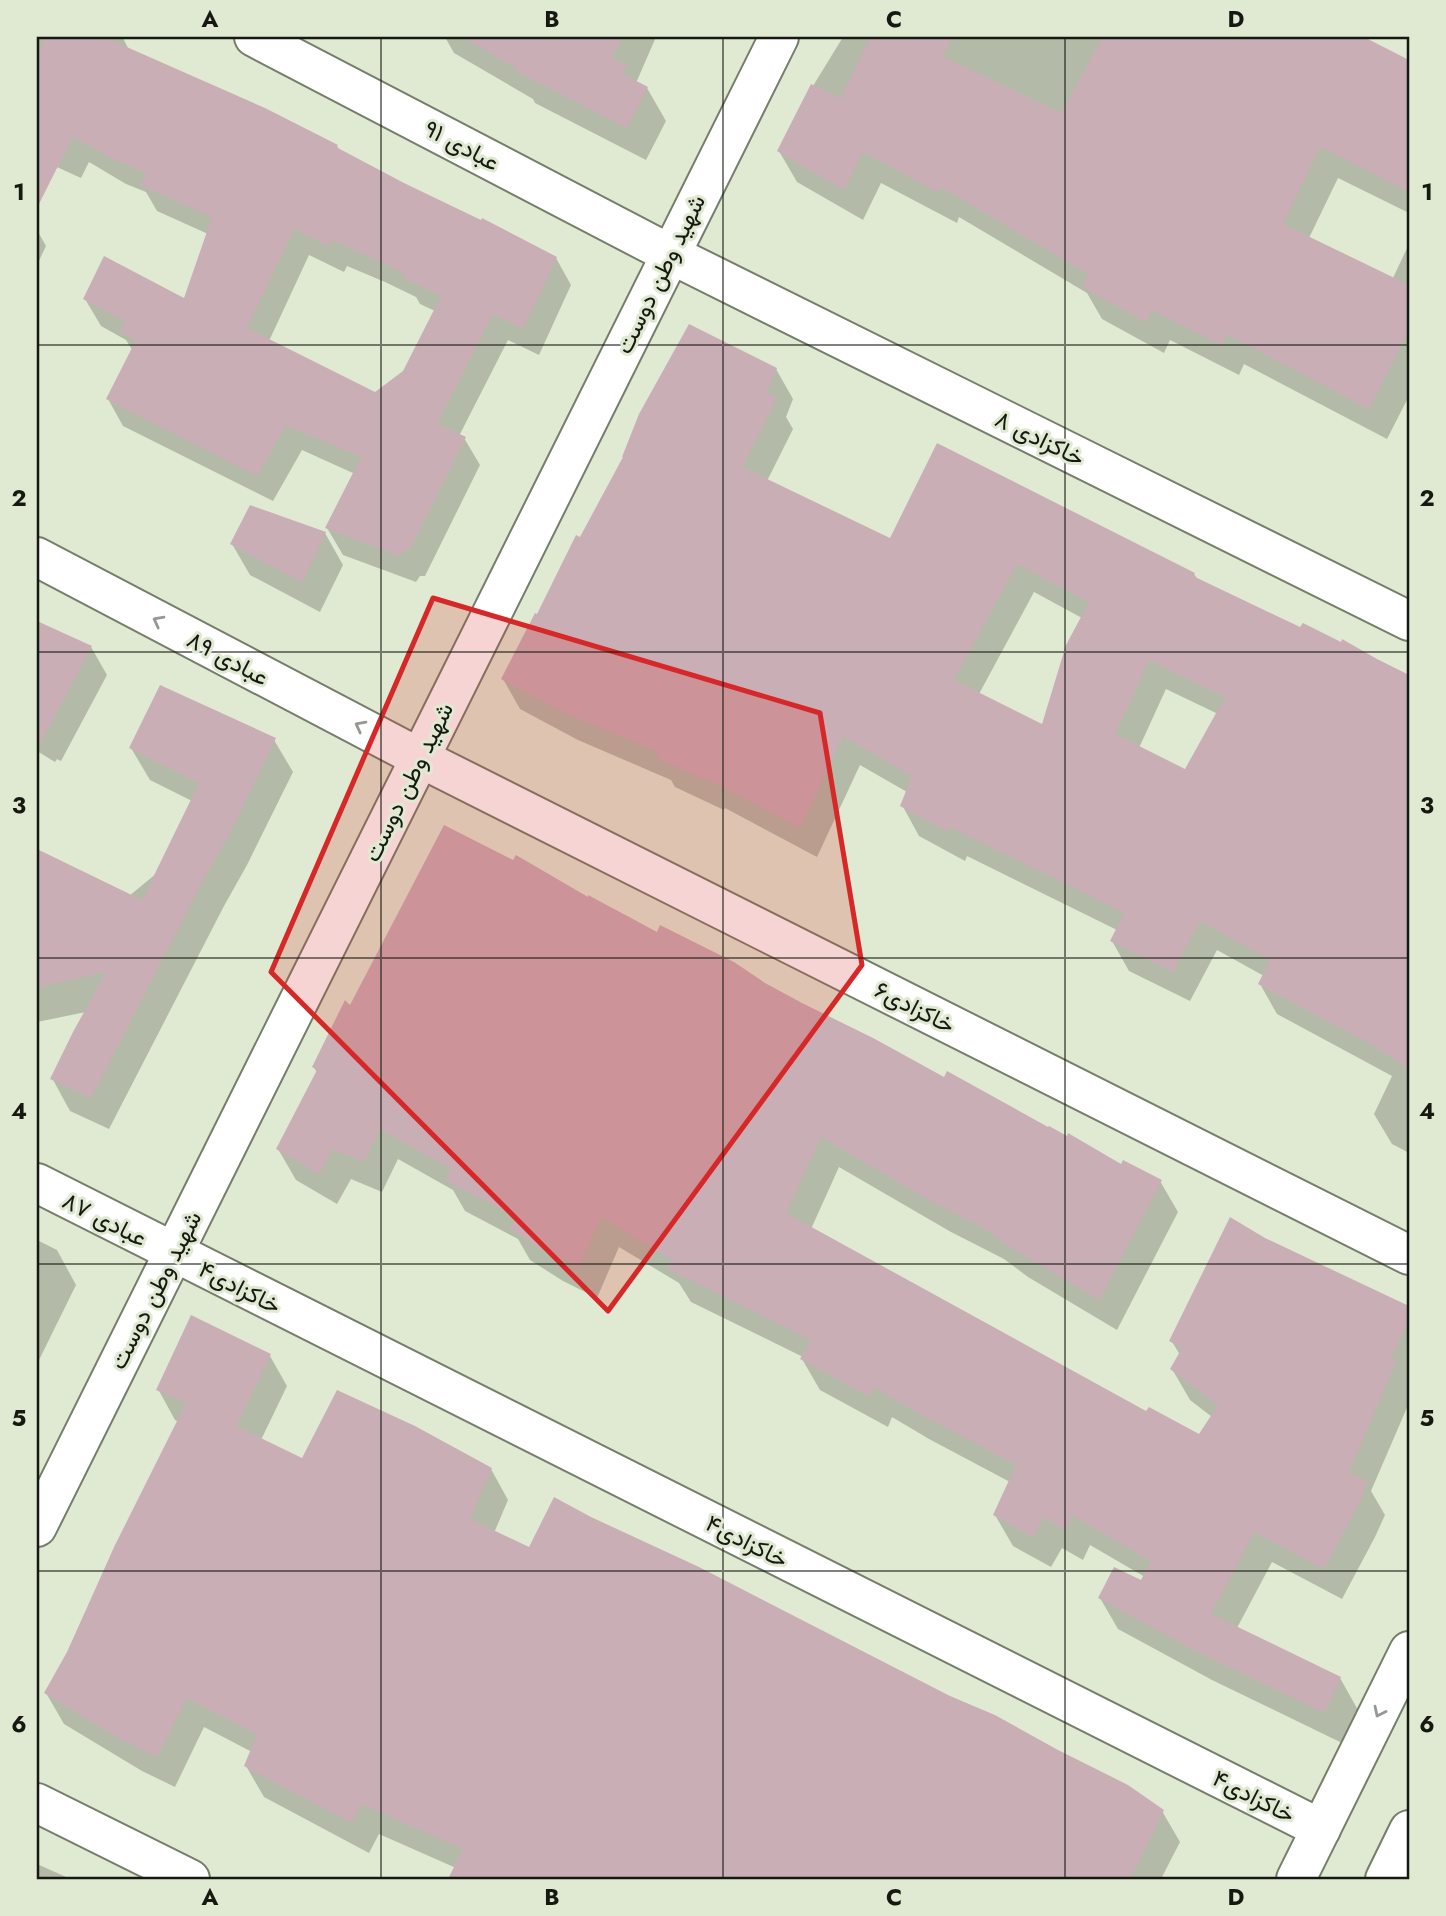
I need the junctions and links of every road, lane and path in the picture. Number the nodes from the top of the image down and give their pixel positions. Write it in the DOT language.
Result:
graph roads {
  1 [pos="254,37"];
  2 [pos="779,37"];
  3 [pos="670,254"];
  4 [pos="37,557"];
  5 [pos="1409,621"];
  6 [pos="420,758"];
  7 [pos="37,1183"];
  8 [pos="174,1254"];
  9 [pos="1409,1255"];
  10 [pos="37,1527"];
  11 [pos="1409,1651"];
  12 [pos="37,1803"];
  13 [pos="1321,1829"];
  14 [pos="190,1879"];
  15 [pos="1296,1879"];
  1 -- 3 [label="street, عبادی ۹۱"];
  2 -- 3 [label="street, شهید وطن دوست"];
  3 -- 5 [label="street, خاکزادی ۸"];
  3 -- 6 [label="street, شهید وطن دوست"];
  6 -- 4 [label="street, عبادی ۸۹, one-way"];
  6 -- 8 [label="street, شهید وطن دوست"];
  6 -- 9 [label="street, خاکزادی۶"];
  7 -- 8 [label="street, عبادی ۸۷"];
  8 -- 10 [label="street, شهید وطن دوست"];
  8 -- 13 [label="street, خاکزادی۴"];
  11 -- 13 [label="street, one-way"];
  12 -- 14 [label="street"];
  13 -- 15 [label="street"];
}
